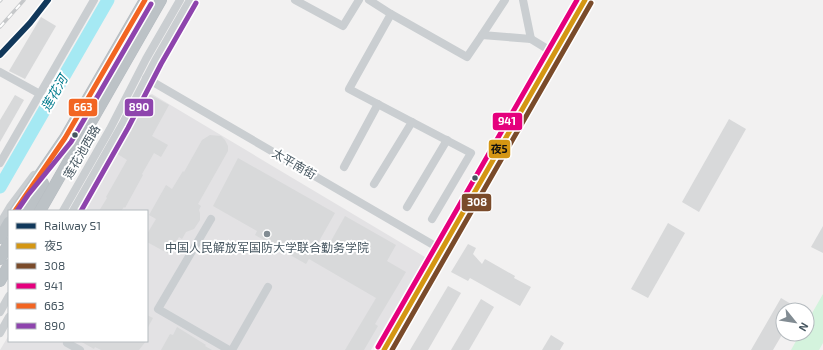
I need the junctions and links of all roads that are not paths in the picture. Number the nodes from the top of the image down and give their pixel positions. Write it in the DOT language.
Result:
graph roads {
  1 [pos="94,0"];
  2 [pos="145,0"];
  3 [pos="161,0"];
  4 [pos="180,0"];
  5 [pos="190,0"];
  6 [pos="295,0"];
  7 [pos="359,0"];
  8 [pos="369,0"];
  9 [pos="505,0"];
  10 [pos="524,0"];
  11 [pos="585,0"];
  12 [pos="391,14"];
  13 [pos="482,35"];
  14 [pos="531,39"];
  15 [pos="554,53"];
  16 [pos="0,72"];
  17 [pos="146,78"];
  18 [pos="40,94"];
  19 [pos="378,104"];
  20 [pos="412,122"];
  21 [pos="66,138"];
  22 [pos="447,140"];
  23 [pos="0,163"];
  24 [pos="344,167"];
  25 [pos="374,184"];
  26 [pos="407,207"];
  27 [pos="9,210"];
  28 [pos="17,210"];
  29 [pos="28,210"];
  30 [pos="41,210"];
  31 [pos="64,210"];
  32 [pos="74,210"];
  33 [pos="8,212"];
  34 [pos="210,219"];
  35 [pos="432,219"];
  36 [pos="0,224"];
  37 [pos="8,224"];
  38 [pos="0,238"];
  39 [pos="8,245"];
  40 [pos="442,250"];
  41 [pos="0,259"];
  42 [pos="8,267"];
  43 [pos="0,281"];
  44 [pos="268,287"];
  45 [pos="8,298"];
  46 [pos="0,312"];
  47 [pos="8,319"];
  48 [pos="0,333"];
  49 [pos="67,342"];
  50 [pos="80,350"];
  51 [pos="231,350"];
  52 [pos="384,350"];
  1 -- 18 [label="street"];
  2 -- 21 [label="highway, 莲花池西路"];
  3 -- 30 [label="highway, 莲花池西路"];
  4 -- 31 [label="street, 莲花池西路"];
  5 -- 17 [label="street, 莲花池西路"];
  6 -- 7 [label="street"];
  8 -- 12 [label="street"];
  9 -- 13 [label="street"];
  10 -- 14 [label="street"];
  11 -- 15 [label="street"];
  12 -- 13 [label="street"];
  12 -- 19 [label="street"];
  13 -- 14 [label="street"];
  14 -- 15 [label="street"];
  15 -- 40 [label="street"];
  16 -- 18 [label="street"];
  17 -- 32 [label="street, 莲花池西路"];
  17 -- 40 [label="street, 太平南街"];
  18 -- 23 [label="street"];
  19 -- 20 [label="street"];
  19 -- 24 [label="street"];
  20 -- 22 [label="street"];
  20 -- 25 [label="street"];
  21 -- 27 [label="street"];
  21 -- 28 [label="highway, 莲花池西路"];
  21 -- 29 [label="highway, 莲花池西路"];
  22 -- 26 [label="street"];
  22 -- 35 [label="street"];
  33 -- 36 [label="street"];
  34 -- 51 [label="street"];
  37 -- 38 [label="highway"];
  39 -- 41 [label="highway"];
  40 -- 52 [label="street"];
  42 -- 43 [label="highway"];
  44 -- 51 [label="street"];
  45 -- 46 [label="street"];
  47 -- 48 [label="street"];
  49 -- 50 [label="street"];
}
